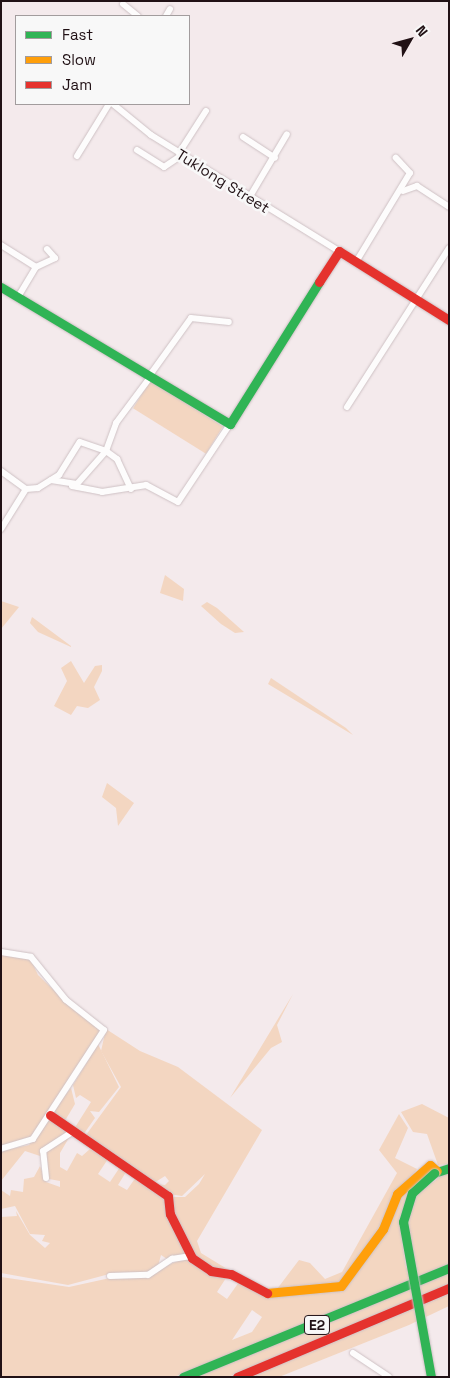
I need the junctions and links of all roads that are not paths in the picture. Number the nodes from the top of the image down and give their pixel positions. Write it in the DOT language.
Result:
graph roads {
  1 [pos="123,4"];
  2 [pos="170,9"];
  3 [pos="137,15"];
  4 [pos="167,15"];
  5 [pos="108,105"];
  6 [pos="114,105"];
  7 [pos="206,112"];
  8 [pos="287,134"];
  9 [pos="243,137"];
  10 [pos="137,150"];
  11 [pos="180,154"];
  12 [pos="77,156"];
  13 [pos="275,158"];
  14 [pos="396,158"];
  15 [pos="400,193"];
  16 [pos="249,198"];
  17 [pos="449,207"];
  18 [pos="1,245"];
  19 [pos="449,248"];
  20 [pos="47,249"];
  21 [pos="339,251"];
  22 [pos="356,262"];
  23 [pos="36,267"];
  24 [pos="1,286"];
  25 [pos="18,297"];
  26 [pos="416,300"];
  27 [pos="449,320"];
  28 [pos="229,322"];
  29 [pos="150,376"];
  30 [pos="347,407"];
  31 [pos="230,424"];
  32 [pos="106,451"];
  33 [pos="1,472"];
  34 [pos="51,480"];
  35 [pos="72,486"];
  36 [pos="26,488"];
  37 [pos="131,489"];
  38 [pos="1,529"];
  39 [pos="1,952"];
  40 [pos="50,1114"];
  41 [pos="71,1133"];
  42 [pos="1,1149"];
  43 [pos="449,1168"];
  44 [pos="435,1172"];
  45 [pos="46,1178"];
  46 [pos="191,1256"];
  47 [pos="449,1268"];
  48 [pos="110,1276"];
  49 [pos="449,1288"];
  50 [pos="353,1353"];
  51 [pos="183,1377"];
  52 [pos="237,1377"];
  53 [pos="389,1377"];
  54 [pos="431,1377"];
  1 -- 3 [label="street"];
  2 -- 4 [label="street"];
  5 -- 12 [label="street"];
  6 -- 11 [label="street, Tuklong Street"];
  7 -- 11 [label="street"];
  8 -- 13 [label="street"];
  9 -- 13 [label="street"];
  10 -- 11 [label="street"];
  11 -- 16 [label="street, Tuklong Street"];
  13 -- 16 [label="street"];
  14 -- 15 [label="street"];
  15 -- 17 [label="street"];
  15 -- 22 [label="street"];
  16 -- 21 [label="street, Tuklong Street"];
  18 -- 23 [label="street"];
  19 -- 26 [label="street"];
  20 -- 23 [label="street"];
  21 -- 22 [label="main road"];
  21 -- 31 [label="main road"];
  22 -- 26 [label="main road"];
  23 -- 25 [label="street"];
  24 -- 25 [label="main road"];
  25 -- 29 [label="main road"];
  26 -- 27 [label="main road"];
  26 -- 30 [label="street"];
  28 -- 29 [label="street"];
  29 -- 31 [label="main road"];
  29 -- 32 [label="street"];
  31 -- 37 [label="street"];
  32 -- 34 [label="street"];
  32 -- 35 [label="street"];
  32 -- 37 [label="street"];
  33 -- 36 [label="street"];
  34 -- 35 [label="street"];
  34 -- 36 [label="street"];
  35 -- 37 [label="street"];
  36 -- 38 [label="street"];
  39 -- 40 [label="street"];
  40 -- 41 [label="main road"];
  40 -- 42 [label="street"];
  41 -- 45 [label="street"];
  41 -- 46 [label="main road"];
  43 -- 44 [label="main road"];
  44 -- 46 [label="main road"];
  44 -- 54 [label="main road, bridge"];
  46 -- 48 [label="street"];
  47 -- 51 [label="main road, E2"];
  49 -- 52 [label="main road, E2"];
  50 -- 53 [label="street"];
}
